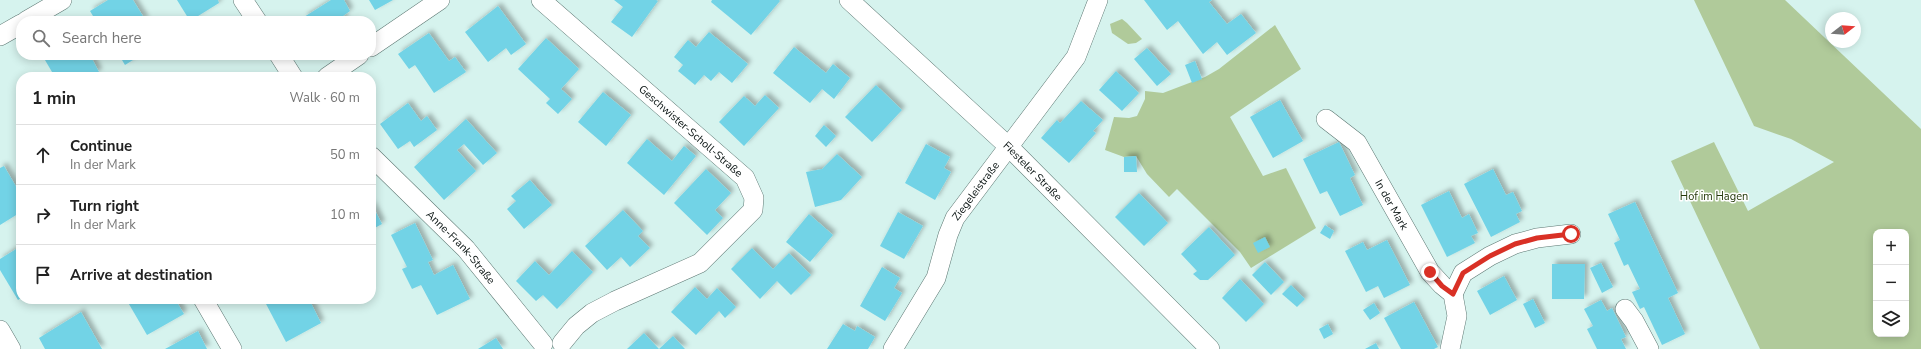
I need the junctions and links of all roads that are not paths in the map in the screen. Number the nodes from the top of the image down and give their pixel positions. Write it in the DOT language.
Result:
graph roads {
  1 [pos="62,0"];
  2 [pos="244,0"];
  3 [pos="440,0"];
  4 [pos="541,0"];
  5 [pos="848,0"];
  6 [pos="1098,0"];
  7 [pos="35,16"];
  8 [pos="254,16"];
  9 [pos="16,27"];
  10 [pos="0,36"];
  11 [pos="376,44"];
  12 [pos="282,60"];
  13 [pos="352,60"];
  14 [pos="290,72"];
  15 [pos="334,72"];
  16 [pos="1326,119"];
  17 [pos="1008,146"];
  18 [pos="376,161"];
  19 [pos="1571,234"];
  20 [pos="1453,294"];
  21 [pos="206,304"];
  22 [pos="1625,309"];
  23 [pos="0,330"];
  24 [pos="564,346"];
  25 [pos="542,347"];
  26 [pos="11,349"];
  27 [pos="232,349"];
  28 [pos="893,349"];
  29 [pos="1210,349"];
  30 [pos="1450,349"];
  31 [pos="1649,349"];
  1 -- 7 [label="street"];
  2 -- 8 [label="street"];
  3 -- 11 [label="street"];
  4 -- 24 [label="street, Geschwister-Scholl-Straße"];
  5 -- 17 [label="street, Fiesteler Straße"];
  6 -- 17 [label="street, Ziegeleistraße"];
  9 -- 10 [label="street"];
  12 -- 14 [label="street"];
  13 -- 15 [label="street"];
  16 -- 20 [label="street, In der Mark"];
  17 -- 28 [label="street, Ziegeleistraße"];
  17 -- 29 [label="street, Fiesteler Straße"];
  18 -- 25 [label="street, Anne-Frank-Straße"];
  19 -- 20 [label="street"];
  20 -- 30 [label="street"];
  21 -- 27 [label="street"];
  22 -- 31 [label="street"];
  23 -- 26 [label="street"];
  24 -- 25 [label="street"];
}
